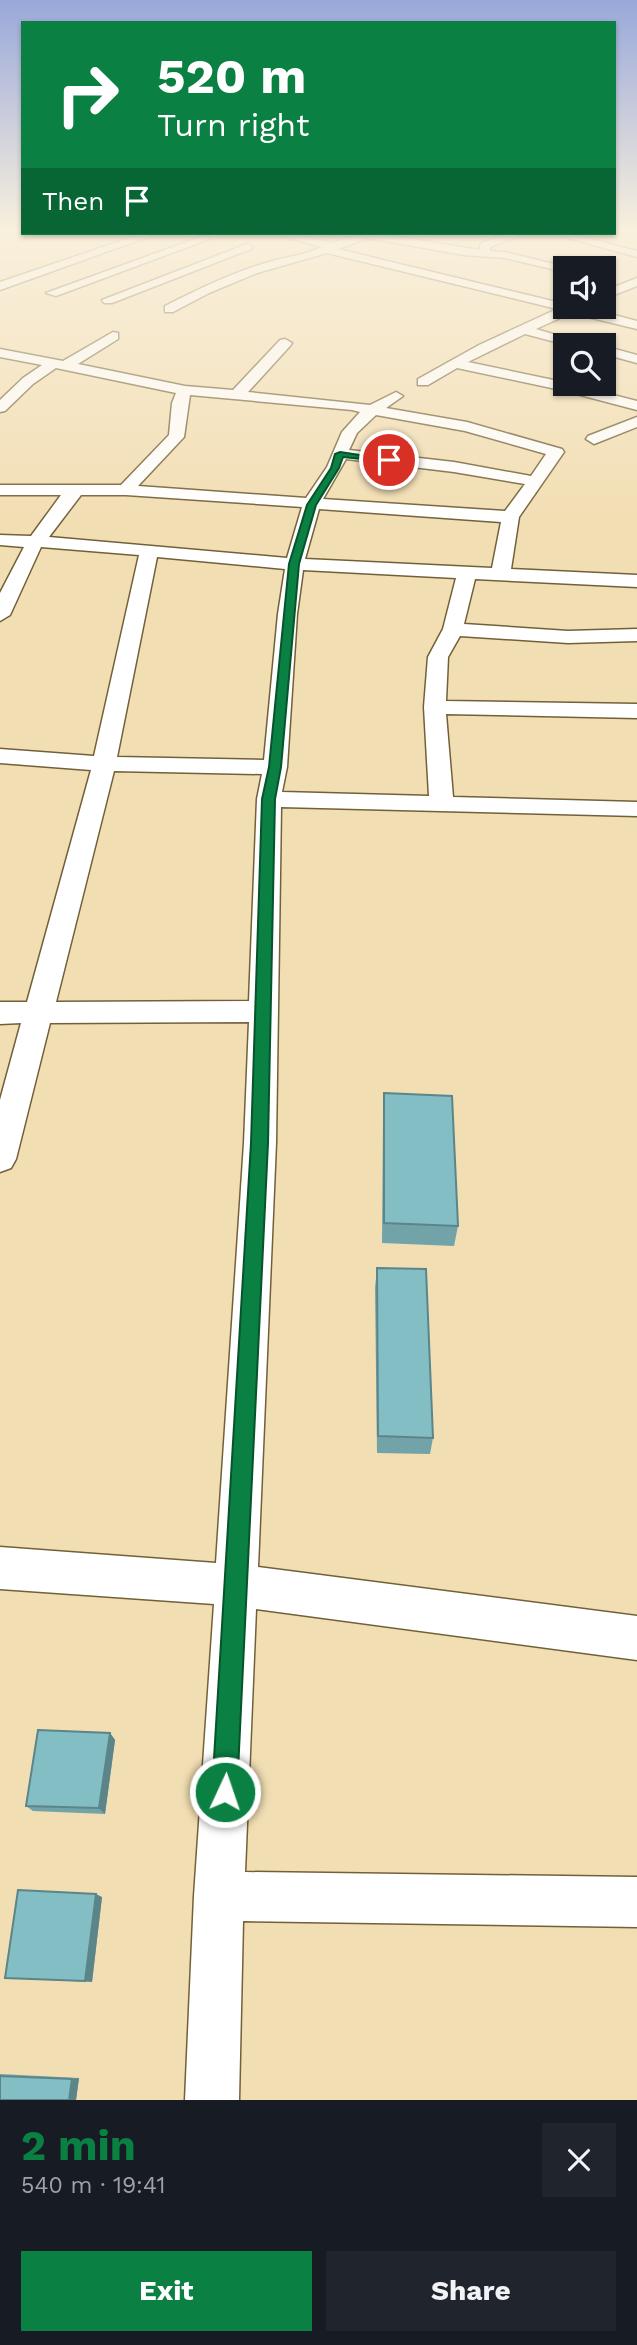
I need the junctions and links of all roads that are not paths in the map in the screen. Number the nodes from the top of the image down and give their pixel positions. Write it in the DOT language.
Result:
graph roads {
  1 [pos="527,327"];
  2 [pos="522,329"];
  3 [pos="113,336"];
  4 [pos="553,337"];
  5 [pos="285,343"];
  6 [pos="0,353"];
  7 [pos="616,353"];
  8 [pos="637,359"];
  9 [pos="456,364"];
  10 [pos="59,366"];
  11 [pos="423,383"];
  12 [pos="185,390"];
  13 [pos="237,395"];
  14 [pos="396,396"];
  15 [pos="637,406"];
  16 [pos="0,408"];
  17 [pos="371,410"];
  18 [pos="637,422"];
  19 [pos="594,439"];
  20 [pos="340,454"];
  21 [pos="534,481"];
  22 [pos="0,490"];
  23 [pos="77,490"];
  24 [pos="126,490"];
  25 [pos="312,505"];
  26 [pos="510,517"];
  27 [pos="0,540"];
  28 [pos="35,543"];
  29 [pos="149,550"];
  30 [pos="294,564"];
  31 [pos="467,572"];
  32 [pos="501,572"];
  33 [pos="637,581"];
  34 [pos="6,582"];
  35 [pos="0,615"];
  36 [pos="453,629"];
  37 [pos="637,635"];
  38 [pos="435,707"];
  39 [pos="637,711"];
  40 [pos="0,756"];
  41 [pos="104,764"];
  42 [pos="275,767"];
  43 [pos="269,799"];
  44 [pos="441,803"];
  45 [pos="637,809"];
  46 [pos="263,1011"];
  47 [pos="0,1013"];
  48 [pos="37,1013"];
  49 [pos="0,1159"];
  50 [pos="0,1567"];
  51 [pos="236,1585"];
  52 [pos="637,1638"];
  53 [pos="219,1896"];
  54 [pos="637,1902"];
  55 [pos="212,2100"];
  1 -- 2 [label="street"];
  2 -- 4 [label="street"];
  2 -- 9 [label="street"];
  3 -- 10 [label="street"];
  5 -- 13 [label="street"];
  6 -- 10 [label="street"];
  7 -- 8 [label="street"];
  9 -- 11 [label="street"];
  9 -- 15 [label="street"];
  10 -- 12 [label="street"];
  10 -- 16 [label="street"];
  12 -- 13 [label="street"];
  12 -- 24 [label="street"];
  13 -- 17 [label="street"];
  14 -- 17 [label="street"];
  17 -- 20 [label="street"];
  17 -- 21 [label="street"];
  18 -- 19 [label="street"];
  20 -- 21 [label="street"];
  20 -- 25 [label="street"];
  21 -- 26 [label="street"];
  22 -- 23 [label="street"];
  23 -- 24 [label="street"];
  23 -- 28 [label="street"];
  24 -- 25 [label="street"];
  25 -- 26 [label="street"];
  25 -- 30 [label="street"];
  26 -- 32 [label="street"];
  27 -- 28 [label="street"];
  28 -- 29 [label="street"];
  28 -- 34 [label="street"];
  29 -- 30 [label="street"];
  29 -- 41 [label="street"];
  30 -- 31 [label="street"];
  30 -- 42 [label="street"];
  31 -- 32 [label="street"];
  31 -- 36 [label="street"];
  32 -- 33 [label="street"];
  34 -- 35 [label="street"];
  36 -- 37 [label="street"];
  36 -- 38 [label="street"];
  38 -- 39 [label="street"];
  38 -- 44 [label="street"];
  40 -- 41 [label="street"];
  41 -- 42 [label="street"];
  41 -- 48 [label="street"];
  42 -- 43 [label="street"];
  43 -- 44 [label="street"];
  43 -- 46 [label="street"];
  44 -- 45 [label="street"];
  46 -- 48 [label="street"];
  46 -- 51 [label="street"];
  47 -- 48 [label="street"];
  48 -- 49 [label="street"];
  50 -- 51 [label="street"];
  51 -- 52 [label="street"];
  51 -- 53 [label="street"];
  53 -- 54 [label="street"];
  53 -- 55 [label="street"];
}
